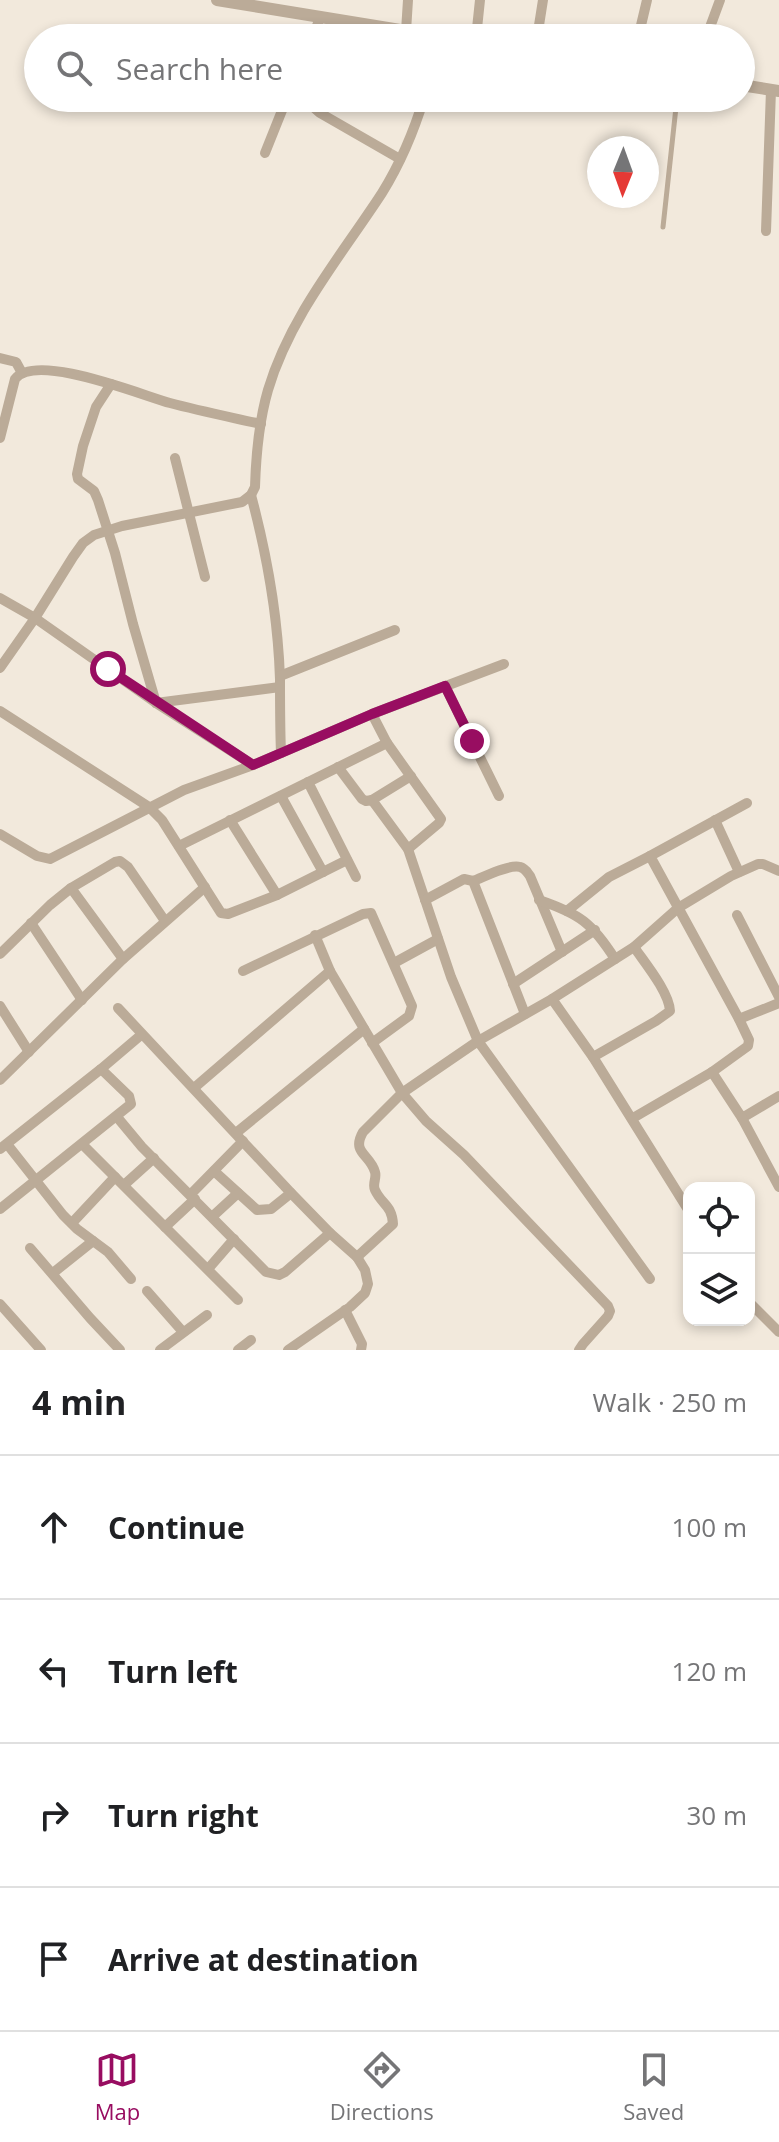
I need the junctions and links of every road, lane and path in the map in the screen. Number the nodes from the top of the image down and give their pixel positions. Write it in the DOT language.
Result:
graph roads {
  1 [pos="217,0"];
  2 [pos="408,0"];
  3 [pos="480,0"];
  4 [pos="543,0"];
  5 [pos="647,0"];
  6 [pos="720,0"];
  7 [pos="320,18"];
  8 [pos="318,24"];
  9 [pos="360,24"];
  10 [pos="406,24"];
  11 [pos="477,24"];
  12 [pos="539,24"];
  13 [pos="641,24"];
  14 [pos="711,24"];
  15 [pos="755,87"];
  16 [pos="775,91"];
  17 [pos="281,112"];
  18 [pos="319,112"];
  19 [pos="419,112"];
  20 [pos="675,112"];
  21 [pos="265,153"];
  22 [pos="400,159"];
  23 [pos="663,227"];
  24 [pos="766,231"];
  25 [pos="0,358"];
  26 [pos="22,373"];
  27 [pos="111,384"];
  28 [pos="261,424"];
  29 [pos="0,438"];
  30 [pos="175,458"];
  31 [pos="251,495"];
  32 [pos="190,513"];
  33 [pos="107,529"];
  34 [pos="205,577"];
  35 [pos="0,598"];
  36 [pos="35,618"];
  37 [pos="395,630"];
  38 [pos="504,664"];
  39 [pos="0,668"];
  40 [pos="280,682"];
  41 [pos="445,686"];
  42 [pos="156,703"];
  43 [pos="0,711"];
  44 [pos="372,714"];
  45 [pos="387,743"];
  46 [pos="281,753"];
  47 [pos="253,765"];
  48 [pos="338,767"];
  49 [pos="411,776"];
  50 [pos="308,782"];
  51 [pos="281,796"];
  52 [pos="499,796"];
  53 [pos="372,800"];
  54 [pos="747,803"];
  55 [pos="149,807"];
  56 [pos="230,820"];
  57 [pos="715,820"];
  58 [pos="0,834"];
  59 [pos="179,846"];
  60 [pos="408,849"];
  61 [pos="650,856"];
  62 [pos="347,860"];
  63 [pos="779,871"];
  64 [pos="323,872"];
  65 [pos="739,872"];
  66 [pos="356,877"];
  67 [pos="473,881"];
  68 [pos="205,887"];
  69 [pos="71,888"];
  70 [pos="277,895"];
  71 [pos="425,900"];
  72 [pos="539,900"];
  73 [pos="678,908"];
  74 [pos="567,911"];
  75 [pos="737,915"];
  76 [pos="165,921"];
  77 [pos="31,923"];
  78 [pos="595,930"];
  79 [pos="315,935"];
  80 [pos="438,939"];
  81 [pos="634,947"];
  82 [pos="562,952"];
  83 [pos="0,954"];
  84 [pos="123,959"];
  85 [pos="615,959"];
  86 [pos="394,963"];
  87 [pos="243,971"];
  88 [pos="330,971"];
  89 [pos="513,984"];
  90 [pos="779,997"];
  91 [pos="552,999"];
  92 [pos="82,1000"];
  93 [pos="779,1003"];
  94 [pos="0,1006"];
  95 [pos="118,1008"];
  96 [pos="525,1014"];
  97 [pos="739,1019"];
  98 [pos="364,1029"];
  99 [pos="141,1035"];
  100 [pos="478,1041"];
  101 [pos="372,1043"];
  102 [pos="29,1052"];
  103 [pos="593,1057"];
  104 [pos="101,1069"];
  105 [pos="712,1072"];
  106 [pos="0,1080"];
  107 [pos="194,1088"];
  108 [pos="402,1093"];
  109 [pos="779,1096"];
  110 [pos="117,1117"];
  111 [pos="633,1118"];
  112 [pos="742,1118"];
  113 [pos="239,1137"];
  114 [pos="82,1144"];
  115 [pos="3,1146"];
  116 [pos="154,1158"];
  117 [pos="214,1171"];
  118 [pos="35,1181"];
  119 [pos="119,1181"];
  120 [pos="779,1187"];
  121 [pos="238,1193"];
  122 [pos="291,1193"];
  123 [pos="193,1196"];
  124 [pos="683,1201"];
  125 [pos="0,1209"];
  126 [pos="213,1216"];
  127 [pos="72,1223"];
  128 [pos="165,1227"];
  129 [pos="330,1233"];
  130 [pos="234,1239"];
  131 [pos="93,1241"];
  132 [pos="30,1248"];
  133 [pos="357,1257"];
  134 [pos="208,1269"];
  135 [pos="53,1273"];
  136 [pos="131,1279"];
  137 [pos="650,1279"];
  138 [pos="147,1291"];
  139 [pos="238,1300"];
  140 [pos="0,1304"];
  141 [pos="755,1308"];
  142 [pos="345,1310"];
  143 [pos="207,1315"];
  144 [pos="183,1332"];
  145 [pos="779,1332"];
  146 [pos="251,1340"];
  147 [pos="41,1350"];
  148 [pos="120,1350"];
  149 [pos="160,1350"];
  150 [pos="238,1350"];
  151 [pos="288,1350"];
  152 [pos="361,1350"];
  153 [pos="579,1350"];
  1 -- 7 [label="street"];
  2 -- 10 [label="street"];
  3 -- 11 [label="street"];
  4 -- 12 [label="street"];
  5 -- 13 [label="street"];
  6 -- 14 [label="street"];
  7 -- 8 [label="street"];
  7 -- 9 [label="street"];
  15 -- 16 [label="street"];
  16 -- 24 [label="street"];
  17 -- 21 [label="street"];
  18 -- 22 [label="street"];
  19 -- 22 [label="street"];
  20 -- 23 [label="lane"];
  22 -- 28 [label="street"];
  25 -- 26 [label="street"];
  26 -- 27 [label="street"];
  26 -- 29 [label="street"];
  27 -- 28 [label="street"];
  27 -- 33 [label="street"];
  28 -- 31 [label="street"];
  30 -- 32 [label="street"];
  31 -- 32 [label="street"];
  31 -- 40 [label="street"];
  32 -- 33 [label="street"];
  32 -- 34 [label="street"];
  33 -- 36 [label="street"];
  33 -- 42 [label="street"];
  35 -- 36 [label="street"];
  36 -- 39 [label="street"];
  36 -- 42 [label="street"];
  37 -- 40 [label="street"];
  38 -- 41 [label="street"];
  40 -- 42 [label="street"];
  40 -- 46 [label="street"];
  41 -- 44 [label="street"];
  41 -- 52 [label="street"];
  42 -- 47 [label="street"];
  43 -- 55 [label="street"];
  44 -- 45 [label="street"];
  44 -- 46 [label="street"];
  45 -- 48 [label="street"];
  45 -- 49 [label="street"];
  46 -- 47 [label="street"];
  47 -- 55 [label="street"];
  48 -- 50 [label="street"];
  48 -- 53 [label="street"];
  49 -- 53 [label="street"];
  49 -- 60 [label="street"];
  50 -- 51 [label="street"];
  50 -- 62 [label="street"];
  51 -- 56 [label="street"];
  51 -- 64 [label="street"];
  53 -- 60 [label="street"];
  54 -- 57 [label="street"];
  55 -- 58 [label="street"];
  55 -- 59 [label="street"];
  56 -- 59 [label="street"];
  56 -- 70 [label="street"];
  57 -- 61 [label="street"];
  57 -- 65 [label="street"];
  59 -- 68 [label="street"];
  60 -- 71 [label="street"];
  61 -- 73 [label="street"];
  61 -- 74 [label="street"];
  62 -- 64 [label="street"];
  62 -- 66 [label="street"];
  63 -- 65 [label="street"];
  64 -- 70 [label="street"];
  65 -- 73 [label="street"];
  67 -- 71 [label="street"];
  67 -- 72 [label="street"];
  67 -- 89 [label="street"];
  68 -- 70 [label="street"];
  68 -- 76 [label="street"];
  69 -- 76 [label="street"];
  69 -- 77 [label="street"];
  69 -- 84 [label="street"];
  71 -- 80 [label="street"];
  72 -- 74 [label="street"];
  72 -- 82 [label="street"];
  73 -- 81 [label="street"];
  73 -- 97 [label="street"];
  74 -- 78 [label="street"];
  75 -- 90 [label="street"];
  76 -- 84 [label="street"];
  77 -- 83 [label="street"];
  77 -- 92 [label="street"];
  78 -- 82 [label="street"];
  78 -- 85 [label="street"];
  79 -- 86 [label="street"];
  79 -- 87 [label="street"];
  79 -- 88 [label="street"];
  80 -- 86 [label="street"];
  80 -- 100 [label="street"];
  81 -- 85 [label="street"];
  81 -- 103 [label="street"];
  82 -- 89 [label="street"];
  84 -- 92 [label="street"];
  85 -- 91 [label="street"];
  86 -- 101 [label="street"];
  88 -- 98 [label="street"];
  88 -- 107 [label="street"];
  89 -- 96 [label="street"];
  91 -- 96 [label="street"];
  91 -- 103 [label="street"];
  92 -- 102 [label="street"];
  93 -- 97 [label="street"];
  94 -- 102 [label="street"];
  95 -- 99 [label="street"];
  96 -- 100 [label="street"];
  97 -- 105 [label="street"];
  98 -- 101 [label="street"];
  98 -- 113 [label="street"];
  99 -- 104 [label="street"];
  99 -- 107 [label="street"];
  100 -- 108 [label="street"];
  100 -- 137 [label="street"];
  101 -- 108 [label="street"];
  102 -- 106 [label="street"];
  103 -- 111 [label="street"];
  104 -- 110 [label="street"];
  104 -- 115 [label="street"];
  105 -- 111 [label="street"];
  105 -- 112 [label="street"];
  107 -- 113 [label="street"];
  108 -- 133 [label="street"];
  108 -- 153 [label="street"];
  109 -- 112 [label="street"];
  110 -- 114 [label="street"];
  110 -- 116 [label="street"];
  111 -- 124 [label="street"];
  112 -- 120 [label="street"];
  113 -- 117 [label="street"];
  113 -- 122 [label="street"];
  114 -- 118 [label="street"];
  114 -- 119 [label="street"];
  115 -- 118 [label="street"];
  116 -- 119 [label="street"];
  116 -- 123 [label="street"];
  117 -- 121 [label="street"];
  117 -- 123 [label="street"];
  118 -- 125 [label="street"];
  118 -- 127 [label="street"];
  119 -- 127 [label="street"];
  119 -- 128 [label="street"];
  121 -- 122 [label="street"];
  121 -- 126 [label="street"];
  122 -- 129 [label="street"];
  123 -- 126 [label="street"];
  123 -- 128 [label="street"];
  126 -- 130 [label="street"];
  127 -- 131 [label="street"];
  128 -- 134 [label="street"];
  129 -- 130 [label="street"];
  129 -- 133 [label="street"];
  130 -- 134 [label="street"];
  131 -- 135 [label="street"];
  131 -- 136 [label="street"];
  132 -- 135 [label="street"];
  133 -- 142 [label="street"];
  134 -- 139 [label="street"];
  135 -- 148 [label="street"];
  138 -- 144 [label="street"];
  140 -- 147 [label="street"];
  141 -- 145 [label="street"];
  142 -- 151 [label="street"];
  142 -- 152 [label="street"];
  143 -- 144 [label="street"];
  144 -- 149 [label="street"];
  146 -- 150 [label="street"];
}
